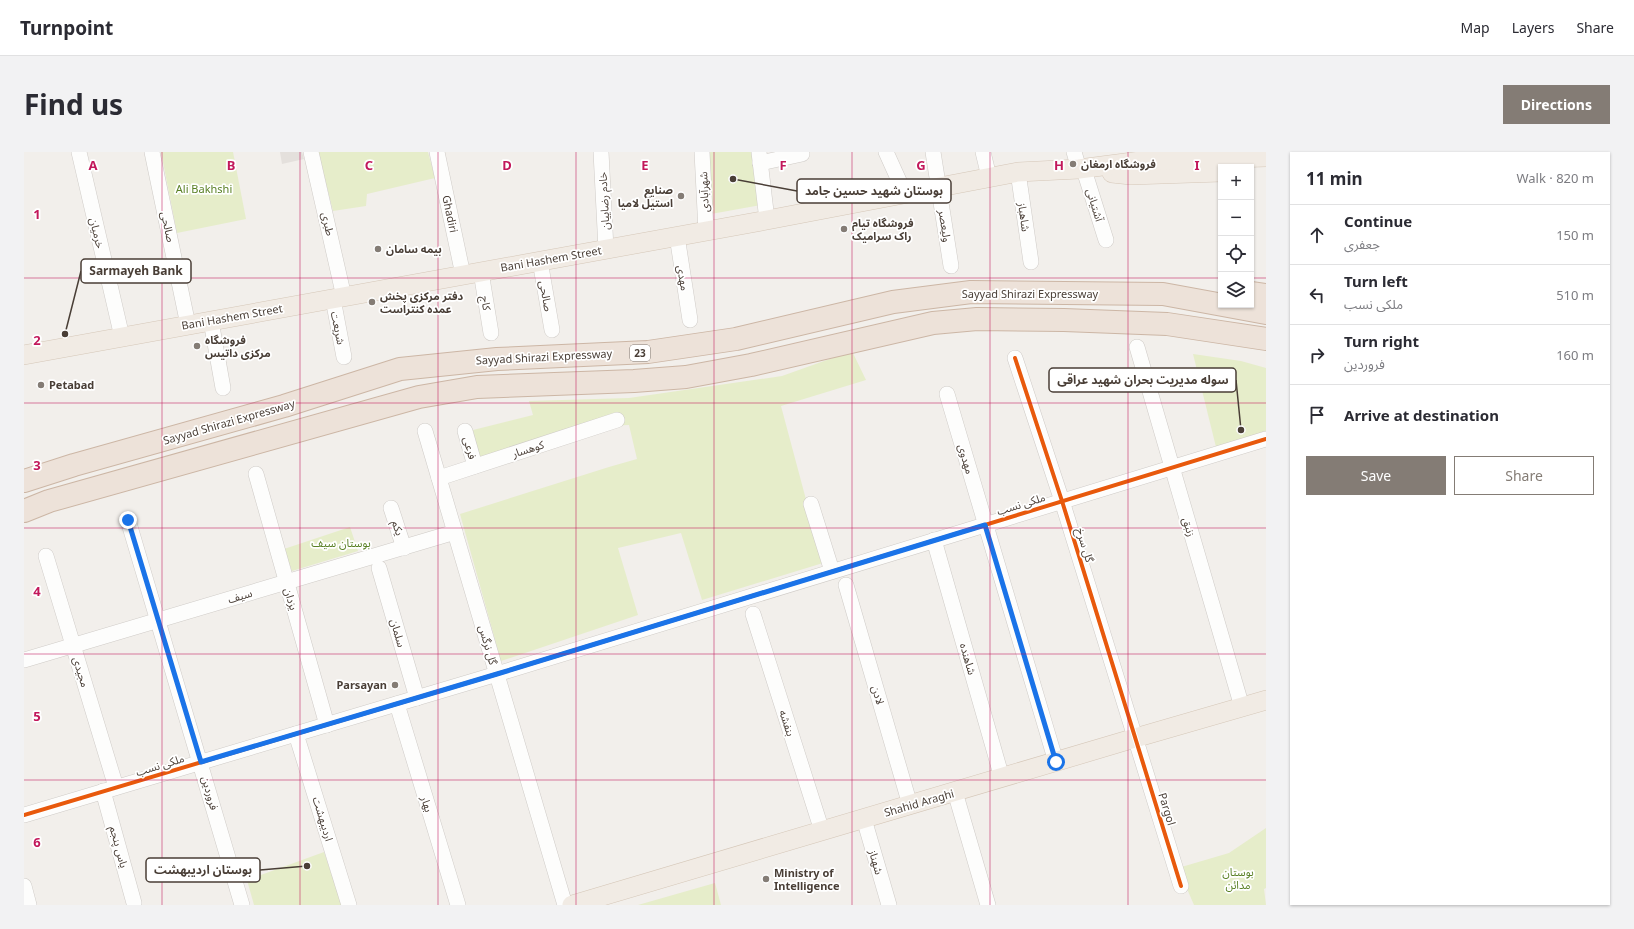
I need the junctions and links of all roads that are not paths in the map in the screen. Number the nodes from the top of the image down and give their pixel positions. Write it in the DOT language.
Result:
graph roads {
  1 [pos="79,152"];
  2 [pos="152,152"];
  3 [pos="311,152"];
  4 [pos="437,152"];
  5 [pos="601,152"];
  6 [pos="702,152"];
  7 [pos="886,152"];
  8 [pos="933,152"];
  9 [pos="984,152"];
  10 [pos="802,154"];
  11 [pos="1139,157"];
  12 [pos="1266,157"];
  13 [pos="759,158"];
  14 [pos="1079,164"];
  15 [pos="1266,170"];
  16 [pos="1254,171"];
  17 [pos="1018,172"];
  18 [pos="1218,172"];
  19 [pos="989,178"];
  20 [pos="938,187"];
  21 [pos="905,194"];
  22 [pos="766,220"];
  23 [pos="706,231"];
  24 [pos="677,236"];
  25 [pos="1106,240"];
  26 [pos="606,249"];
  27 [pos="540,261"];
  28 [pos="1030,262"];
  29 [pos="951,266"];
  30 [pos="472,274"];
  31 [pos="1218,291"];
  32 [pos="1254,293"];
  33 [pos="1163,294"];
  34 [pos="1266,295"];
  35 [pos="338,298"];
  36 [pos="1266,313"];
  37 [pos="690,320"];
  38 [pos="211,321"];
  39 [pos="1167,324"];
  40 [pos="188,325"];
  41 [pos="552,330"];
  42 [pos="492,333"];
  43 [pos="122,337"];
  44 [pos="1266,339"];
  45 [pos="1137,347"];
  46 [pos="1266,351"];
  47 [pos="24,355"];
  48 [pos="344,357"];
  49 [pos="1015,358"];
  50 [pos="224,388"];
  51 [pos="947,394"];
  52 [pos="617,420"];
  53 [pos="425,431"];
  54 [pos="465,431"];
  55 [pos="1266,439"];
  56 [pos="475,466"];
  57 [pos="1172,467"];
  58 [pos="256,474"];
  59 [pos="439,478"];
  60 [pos="24,481"];
  61 [pos="1062,501"];
  62 [pos="811,504"];
  63 [pos="391,508"];
  64 [pos="24,511"];
  65 [pos="128,520"];
  66 [pos="985,525"];
  67 [pos="455,532"];
  68 [pos="934,540"];
  69 [pos="404,548"];
  70 [pos="46,556"];
  71 [pos="379,568"];
  72 [pos="832,572"];
  73 [pos="287,582"];
  74 [pos="846,585"];
  75 [pos="753,614"];
  76 [pos="158,621"];
  77 [pos="73,646"];
  78 [pos="24,660"];
  79 [pos="497,674"];
  80 [pos="417,698"];
  81 [pos="1266,700"];
  82 [pos="397,704"];
  83 [pos="1242,707"];
  84 [pos="327,725"];
  85 [pos="296,734"];
  86 [pos="1135,738"];
  87 [pos="201,762"];
  88 [pos="1056,762"];
  89 [pos="1002,778"];
  90 [pos="110,789"];
  91 [pos="955,792"];
  92 [pos="910,805"];
  93 [pos="24,815"];
  94 [pos="864,819"];
  95 [pos="822,831"];
  96 [pos="24,886"];
  97 [pos="1181,886"];
  98 [pos="134,903"];
  99 [pos="29,905"];
  100 [pos="242,905"];
  101 [pos="349,905"];
  102 [pos="458,905"];
  103 [pos="565,905"];
  104 [pos="572,905"];
  105 [pos="889,905"];
  106 [pos="988,905"];
  1 -- 43 [label="street, خرمیان"];
  2 -- 40 [label="street, صالحی"];
  3 -- 35 [label="street, طبری"];
  4 -- 30 [label="street, Ghadiri"];
  5 -- 26 [label="street, خادم رضاییان"];
  6 -- 23 [label="street, شهرآبادی"];
  7 -- 21 [label="street"];
  8 -- 20 [label="street, ولیعصر"];
  9 -- 19 [label="street"];
  10 -- 13 [label="street"];
  11 -- 12 [label="main road, Bani Hashem Street"];
  11 -- 14 [label="main road, Bani Hashem Street"];
  13 -- 22 [label="street"];
  14 -- 17 [label="main road, Bani Hashem Street"];
  14 -- 18 [label="main road, Bani Hashem Street"];
  14 -- 25 [label="street, آشتیانی"];
  15 -- 16 [label="main road"];
  17 -- 19 [label="main road, Bani Hashem Street"];
  17 -- 28 [label="street, شاهباز"];
  19 -- 20 [label="main road, Bani Hashem Street"];
  20 -- 21 [label="main road, Bani Hashem Street"];
  20 -- 29 [label="street, ولیعصر"];
  21 -- 22 [label="main road, Bani Hashem Street"];
  22 -- 23 [label="main road, Bani Hashem Street"];
  23 -- 24 [label="main road, Bani Hashem Street"];
  24 -- 26 [label="main road, Bani Hashem Street"];
  24 -- 37 [label="street, مهدی"];
  26 -- 27 [label="main road, Bani Hashem Street"];
  27 -- 30 [label="main road, Bani Hashem Street"];
  27 -- 41 [label="street, صالحی"];
  30 -- 35 [label="main road, Bani Hashem Street"];
  30 -- 42 [label="street, کاج"];
  31 -- 33 [label="highway"];
  32 -- 34 [label="highway"];
  33 -- 36 [label="highway, Sayyad Shirazi Expressway / 23"];
  33 -- 60 [label="highway, Sayyad Shirazi Expressway / 23"];
  35 -- 38 [label="main road, Bani Hashem Street"];
  35 -- 48 [label="street, شریعت"];
  38 -- 40 [label="main road, Bani Hashem Street"];
  38 -- 50 [label="street"];
  39 -- 44 [label="highway"];
  39 -- 46 [label="highway"];
  39 -- 64 [label="highway"];
  40 -- 43 [label="main road, Bani Hashem Street"];
  43 -- 47 [label="main road, Bani Hashem Street"];
  45 -- 57 [label="street, زنبق"];
  49 -- 61 [label="street, گل سرخ"];
  51 -- 66 [label="street, مهدوی"];
  52 -- 56 [label="street, کوهسار"];
  53 -- 59 [label="street, گل نرگس"];
  54 -- 56 [label="street, فرعی"];
  55 -- 57 [label="street, ملکی نسب"];
  56 -- 59 [label="street, کوهسار"];
  57 -- 61 [label="street, ملکی نسب"];
  57 -- 83 [label="street, زنبق"];
  58 -- 73 [label="street, یزدان"];
  59 -- 67 [label="street, گل نرگس"];
  61 -- 66 [label="street, ملکی نسب"];
  61 -- 86 [label="street, گل سرخ"];
  62 -- 72 [label="street"];
  63 -- 69 [label="street, یکم"];
  65 -- 76 [label="street, فروردین"];
  66 -- 68 [label="street, ملکی نسب"];
  66 -- 88 [label="street, مهدوی"];
  67 -- 69 [label="street, سیف"];
  67 -- 79 [label="street, گل نرگس"];
  68 -- 72 [label="street, ملکی نسب"];
  68 -- 89 [label="street, شاهنده"];
  69 -- 73 [label="street, سیف"];
  70 -- 77 [label="street, مجیدی"];
  71 -- 80 [label="street, سلمان"];
  72 -- 79 [label="street, ملکی نسب"];
  73 -- 76 [label="street, سیف"];
  73 -- 84 [label="street, یزدان"];
  74 -- 92 [label="street, لادن"];
  75 -- 95 [label="street, بنفشه"];
  76 -- 77 [label="street, سیف"];
  76 -- 87 [label="street, فروردین"];
  77 -- 78 [label="street, سیف"];
  77 -- 90 [label="street, مجیدی"];
  79 -- 80 [label="street, ملکی نسب"];
  79 -- 103 [label="street, گل نرگس"];
  80 -- 82 [label="street, ملکی نسب"];
  81 -- 83 [label="main road, Shahid Araghi"];
  82 -- 84 [label="street, ملکی نسب"];
  82 -- 102 [label="street, بهار"];
  83 -- 86 [label="main road, Shahid Araghi"];
  84 -- 85 [label="street, ملکی نسب"];
  85 -- 87 [label="street, ملکی نسب"];
  85 -- 101 [label="street, اردیبهشت"];
  86 -- 88 [label="main road, Shahid Araghi"];
  86 -- 97 [label="street, Pargol"];
  87 -- 90 [label="street, ملکی نسب"];
  87 -- 100 [label="street, فروردین"];
  88 -- 89 [label="main road, Shahid Araghi"];
  89 -- 91 [label="main road, Shahid Araghi"];
  90 -- 93 [label="street, ملکی نسب"];
  90 -- 98 [label="street, یاس پنجم"];
  91 -- 92 [label="main road, Shahid Araghi"];
  91 -- 106 [label="street"];
  92 -- 94 [label="main road, Shahid Araghi"];
  94 -- 95 [label="main road, Shahid Araghi"];
  94 -- 105 [label="street, شهناز"];
  95 -- 104 [label="main road, Shahid Araghi"];
  96 -- 99 [label="street"];
}
